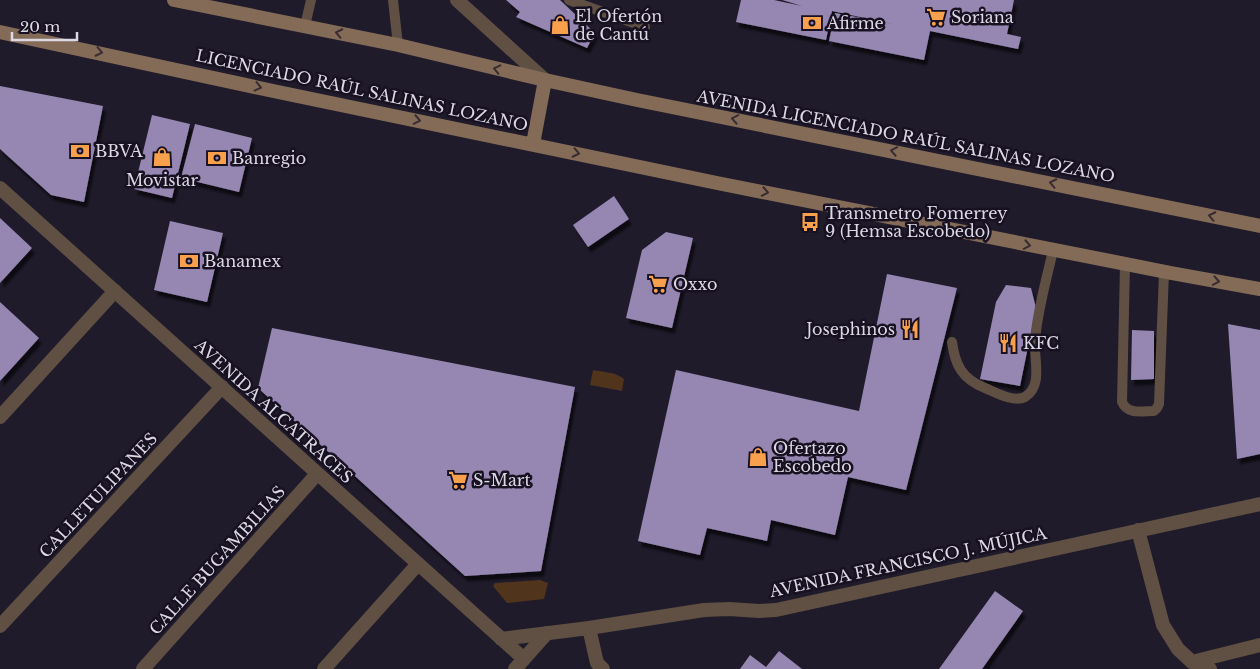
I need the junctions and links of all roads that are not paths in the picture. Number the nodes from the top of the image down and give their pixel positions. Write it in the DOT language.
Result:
graph roads {
  1 [pos="174,0"];
  2 [pos="311,0"];
  3 [pos="393,0"];
  4 [pos="457,0"];
  5 [pos="569,0"];
  6 [pos="305,26"];
  7 [pos="645,27"];
  8 [pos="0,32"];
  9 [pos="398,45"];
  10 [pos="545,80"];
  11 [pos="533,144"];
  12 [pos="0,188"];
  13 [pos="1260,226"];
  14 [pos="1053,250"];
  15 [pos="1125,264"];
  16 [pos="1164,272"];
  17 [pos="1260,289"];
  18 [pos="115,291"];
  19 [pos="952,342"];
  20 [pos="222,388"];
  21 [pos="0,418"];
  22 [pos="318,474"];
  23 [pos="1260,504"];
  24 [pos="1138,530"];
  25 [pos="418,564"];
  26 [pos="0,626"];
  27 [pos="589,628"];
  28 [pos="547,633"];
  29 [pos="501,639"];
  30 [pos="1260,645"];
  31 [pos="1192,662"];
  32 [pos="520,664"];
  33 [pos="143,669"];
  34 [pos="324,669"];
  35 [pos="603,669"];
  36 [pos="1210,669"];
  1 -- 6 [label="main road"];
  2 -- 6 [label="lane"];
  3 -- 9 [label="lane"];
  4 -- 10 [label="street"];
  5 -- 7 [label="lane"];
  9 -- 6 [label="main road, one-way"];
  8 -- 11 [label="main road, LICENCIADO RAÚL SALINAS LOZANO, one-way"];
  10 -- 9 [label="main road, one-way"];
  10 -- 11 [label="main road"];
  13 -- 10 [label="main road, AVENIDA LICENCIADO RAÚL SALINAS LOZANO, one-way"];
  11 -- 14 [label="main road, LICENCIADO RAÚL SALINAS LOZANO, one-way"];
  12 -- 18 [label="street, AVENIDA ALCATRACES"];
  14 -- 15 [label="main road"];
  14 -- 19 [label="lane"];
  15 -- 16 [label="main road"];
  15 -- 16 [label="lane"];
  16 -- 17 [label="main road, one-way"];
  18 -- 20 [label="street, AVENIDA ALCATRACES"];
  18 -- 21 [label="street"];
  20 -- 22 [label="street, AVENIDA ALCATRACES"];
  20 -- 26 [label="street, CALLETULIPANES"];
  22 -- 25 [label="street, AVENIDA ALCATRACES"];
  22 -- 33 [label="street, CALLE BUGAMBILIAS"];
  23 -- 24 [label="street, AVENIDA FRANCISCO J. MÚJICA"];
  24 -- 27 [label="street, AVENIDA FRANCISCO J. MÚJICA"];
  24 -- 31 [label="street"];
  25 -- 29 [label="street, AVENIDA ALCATRACES"];
  25 -- 34 [label="street"];
  27 -- 28 [label="street, AVENIDA FRANCISCO J. MÚJICA"];
  27 -- 35 [label="street"];
  28 -- 29 [label="street, AVENIDA FRANCISCO J. MÚJICA"];
  28 -- 32 [label="street"];
  29 -- 32 [label="street, AVENIDA ALCATRACES"];
  30 -- 31 [label="street"];
  31 -- 36 [label="street"];
}
